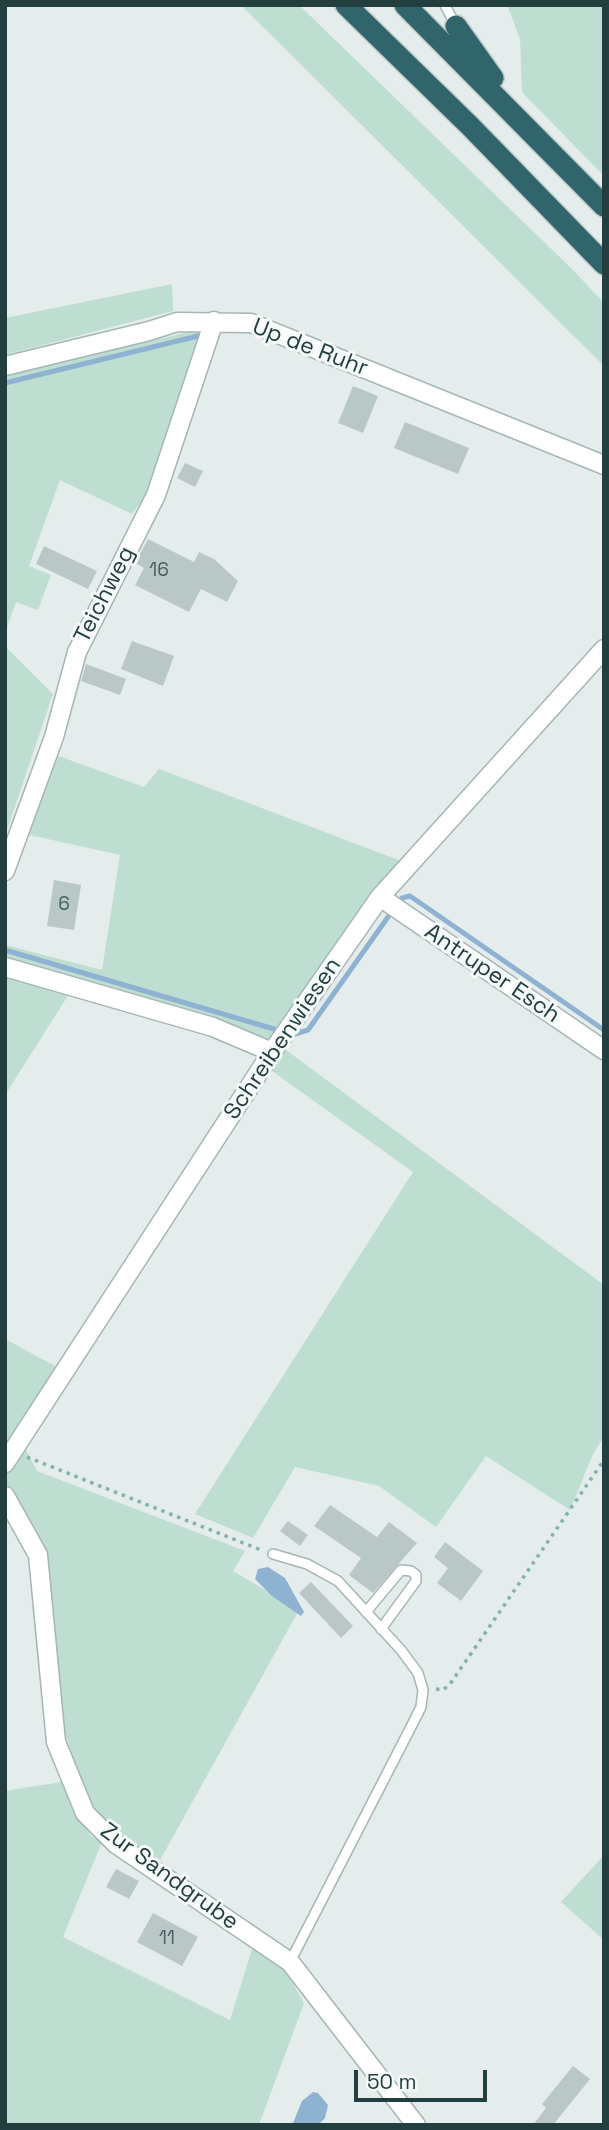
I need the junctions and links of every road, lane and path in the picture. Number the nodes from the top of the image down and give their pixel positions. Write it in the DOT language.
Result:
graph roads {
  1 [pos="346,5"];
  2 [pos="405,5"];
  3 [pos="445,5"];
  4 [pos="456,26"];
  5 [pos="526,125"];
  6 [pos="604,206"];
  7 [pos="604,264"];
  8 [pos="214,321"];
  9 [pos="5,366"];
  10 [pos="604,465"];
  11 [pos="604,649"];
  12 [pos="5,871"];
  13 [pos="380,897"];
  14 [pos="5,967"];
  15 [pos="604,1050"];
  16 [pos="272,1052"];
  17 [pos="9,1457"];
  18 [pos="604,1460"];
  19 [pos="5,1496"];
  20 [pos="273,1554"];
  21 [pos="366,1612"];
  22 [pos="381,1629"];
  23 [pos="419,1679"];
  24 [pos="290,1962"];
  25 [pos="416,2125"];
  1 -- 7 [label="highway"];
  2 -- 5 [label="highway"];
  3 -- 4 [label="lane"];
  4 -- 5 [label="highway"];
  5 -- 6 [label="highway"];
  8 -- 9 [label="street, Up de Ruhr"];
  8 -- 10 [label="street, Up de Ruhr"];
  8 -- 12 [label="street, Teichweg"];
  11 -- 13 [label="street, Schreibenwiesen"];
  13 -- 15 [label="street, Antruper Esch"];
  13 -- 16 [label="street, Schreibenwiesen"];
  14 -- 16 [label="street"];
  16 -- 17 [label="street, Schreibenwiesen"];
  17 -- 20 [label="path"];
  18 -- 23 [label="path"];
  19 -- 24 [label="street, Zur Sandgrube"];
  20 -- 21 [label="lane"];
  21 -- 22 [label="lane"];
  21 -- 22 [label="lane"];
  22 -- 23 [label="lane"];
  23 -- 24 [label="lane"];
  24 -- 25 [label="street, Zur Sandgrube"];
}
